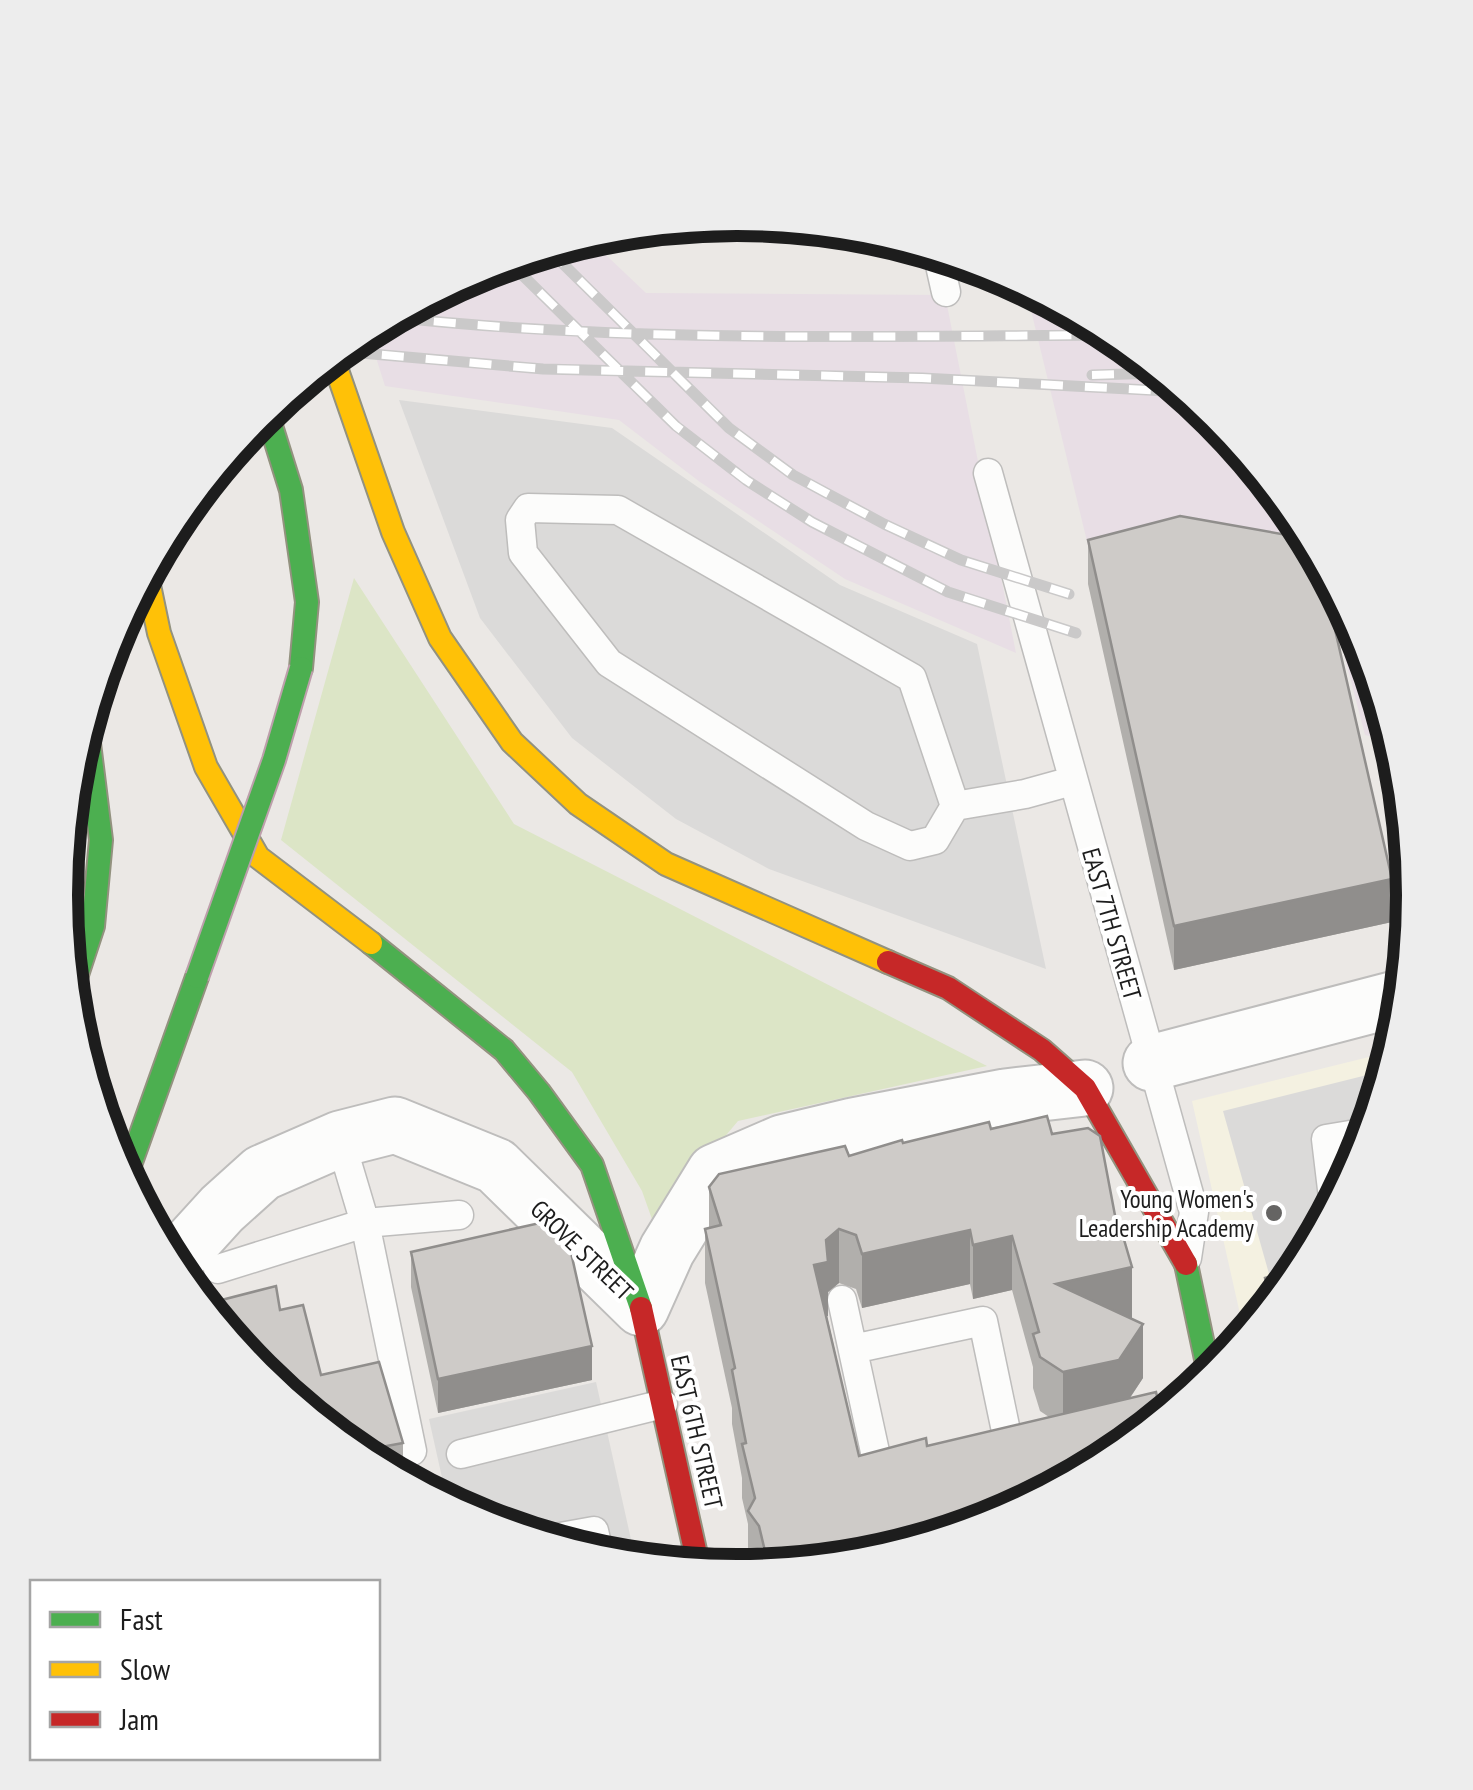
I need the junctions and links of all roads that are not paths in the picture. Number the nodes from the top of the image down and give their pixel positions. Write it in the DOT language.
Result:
graph roads {
  1 [pos="940,269"];
  2 [pos="946,292"];
  3 [pos="337,371"];
  4 [pos="272,428"];
  5 [pos="988,473"];
  6 [pos="151,593"];
  7 [pos="91,761"];
  8 [pos="1072,781"];
  9 [pos="955,806"];
  10 [pos="81,962"];
  11 [pos="1387,1002"];
  12 [pos="1151,1064"];
  13 [pos="1085,1088"];
  14 [pos="1350,1135"];
  15 [pos="340,1139"];
  16 [pos="133,1158"];
  17 [pos="1331,1179"];
  18 [pos="460,1215"];
  19 [pos="365,1222"];
  20 [pos="1186,1264"];
  21 [pos="195,1267"];
  22 [pos="842,1300"];
  23 [pos="642,1308"];
  24 [pos="853,1349"];
  25 [pos="1206,1357"];
  26 [pos="663,1404"];
  27 [pos="412,1451"];
  28 [pos="461,1454"];
  29 [pos="1011,1456"];
  30 [pos="919,1476"];
  31 [pos="575,1534"];
  32 [pos="596,1538"];
  33 [pos="697,1553"];
  1 -- 2 [label="lane"];
  3 -- 13 [label="main road"];
  4 -- 16 [label="main road, bridge"];
  5 -- 8 [label="lane, EAST 7TH STREET"];
  6 -- 23 [label="main road, EAST 6TH STREET"];
  7 -- 10 [label="main road"];
  8 -- 9 [label="lane"];
  8 -- 12 [label="lane, EAST 7TH STREET"];
  9 -- 9 [label="lane"];
  11 -- 12 [label="street"];
  12 -- 20 [label="lane, EAST 7TH STREET"];
  13 -- 20 [label="main road"];
  13 -- 23 [label="street, GROVE STREET"];
  14 -- 17 [label="lane"];
  15 -- 19 [label="lane"];
  15 -- 21 [label="street, GROVE STREET"];
  15 -- 23 [label="street, GROVE STREET"];
  18 -- 19 [label="lane"];
  19 -- 21 [label="lane"];
  19 -- 27 [label="lane"];
  20 -- 25 [label="main road, EAST 7TH STREET"];
  22 -- 24 [label="lane"];
  23 -- 26 [label="main road, EAST 6TH STREET"];
  24 -- 29 [label="lane"];
  24 -- 30 [label="lane"];
  26 -- 28 [label="lane"];
  26 -- 33 [label="main road, EAST 6TH STREET"];
  31 -- 32 [label="lane"];
}
